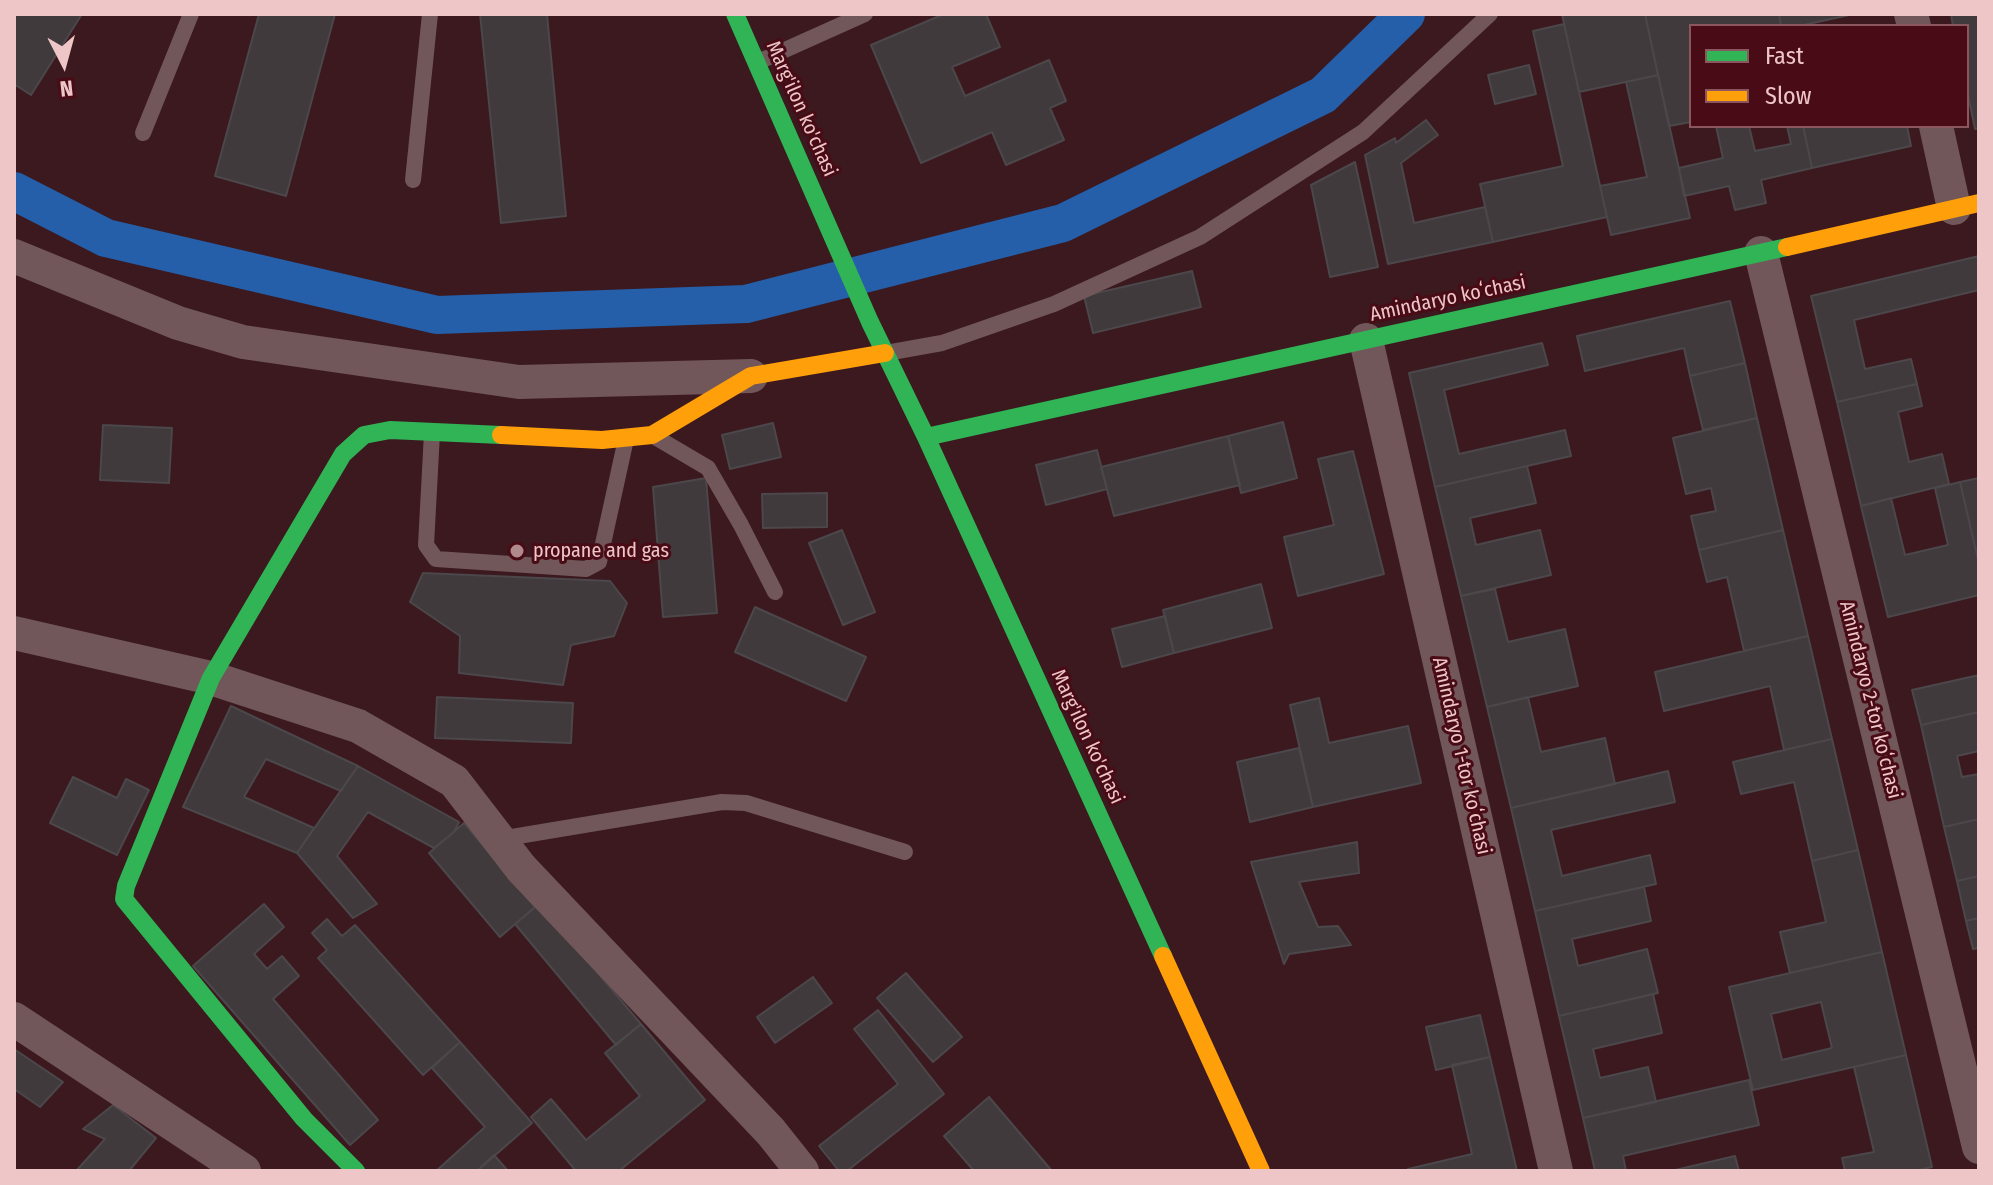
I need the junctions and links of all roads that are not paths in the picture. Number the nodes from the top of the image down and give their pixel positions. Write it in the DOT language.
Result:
graph roads {
  1 [pos="191,14"];
  2 [pos="430,14"];
  3 [pos="735,14"];
  4 [pos="865,14"];
  5 [pos="1490,14"];
  6 [pos="756,62"];
  7 [pos="1937,128"];
  8 [pos="143,133"];
  9 [pos="413,180"];
  10 [pos="1966,205"];
  11 [pos="1761,253"];
  12 [pos="14,256"];
  13 [pos="1366,340"];
  14 [pos="885,353"];
  15 [pos="751,376"];
  16 [pos="432,432"];
  17 [pos="652,435"];
  18 [pos="926,437"];
  19 [pos="626,438"];
  20 [pos="775,592"];
  21 [pos="14,633"];
  22 [pos="211,678"];
  23 [pos="500,839"];
  24 [pos="905,852"];
  25 [pos="14,1019"];
  26 [pos="1979,1147"];
  27 [pos="244,1171"];
  28 [pos="356,1171"];
  29 [pos="802,1171"];
  30 [pos="1261,1171"];
  31 [pos="1556,1171"];
  1 -- 8 [label="lane"];
  2 -- 9 [label="lane"];
  3 -- 6 [label="street, Marg'ilon ko'chasi"];
  4 -- 6 [label="lane"];
  5 -- 14 [label="lane"];
  6 -- 14 [label="street, Marg'ilon ko'chasi"];
  7 -- 10 [label="street"];
  10 -- 11 [label="street, Amindaryo koʻchasi"];
  11 -- 13 [label="street, Amindaryo koʻchasi"];
  11 -- 26 [label="street, Amindaryo 2-tor koʻchasi"];
  12 -- 15 [label="street"];
  13 -- 18 [label="street, Amindaryo koʻchasi"];
  13 -- 31 [label="street, Amindaryo 1-tor koʻchasi"];
  14 -- 15 [label="street"];
  14 -- 18 [label="street, Marg'ilon ko'chasi"];
  15 -- 17 [label="street"];
  16 -- 19 [label="street"];
  16 -- 19 [label="lane"];
  16 -- 22 [label="street"];
  17 -- 19 [label="street"];
  17 -- 20 [label="lane"];
  18 -- 30 [label="street, Marg'ilon ko'chasi"];
  21 -- 22 [label="street"];
  22 -- 23 [label="street"];
  22 -- 28 [label="street"];
  23 -- 24 [label="lane"];
  23 -- 29 [label="street"];
  25 -- 27 [label="street"];
}
